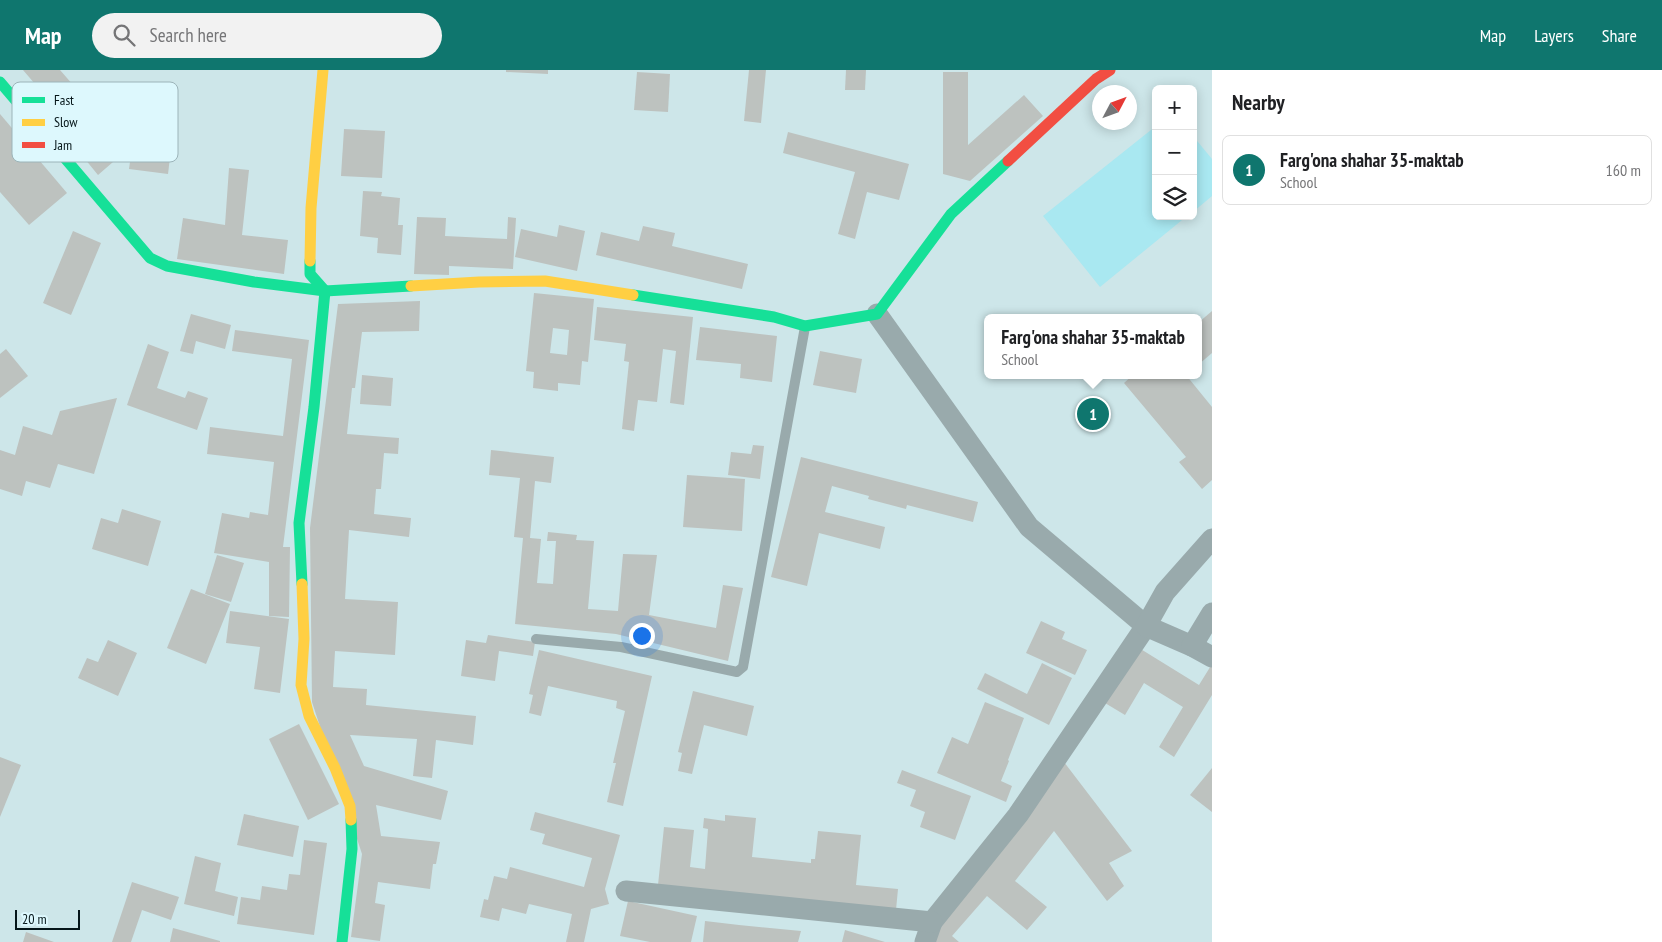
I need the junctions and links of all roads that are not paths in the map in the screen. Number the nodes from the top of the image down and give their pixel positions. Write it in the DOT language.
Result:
graph roads {
  1 [pos="323,70"];
  2 [pos="1110,70"];
  3 [pos="0,82"];
  4 [pos="12,96"];
  5 [pos="67,162"];
  6 [pos="325,291"];
  7 [pos="877,314"];
  8 [pos="805,326"];
  9 [pos="1212,539"];
  10 [pos="1212,613"];
  11 [pos="1146,626"];
  12 [pos="536,640"];
  13 [pos="1192,646"];
  14 [pos="1212,657"];
  15 [pos="626,890"];
  16 [pos="932,922"];
  17 [pos="342,942"];
  18 [pos="925,942"];
  1 -- 6 [label="street"];
  2 -- 7 [label="street"];
  3 -- 4 [label="street"];
  5 -- 6 [label="street"];
  6 -- 8 [label="street"];
  6 -- 17 [label="street"];
  7 -- 8 [label="street"];
  7 -- 11 [label="street"];
  8 -- 12 [label="lane"];
  9 -- 11 [label="street"];
  10 -- 13 [label="street"];
  11 -- 13 [label="street"];
  11 -- 16 [label="street"];
  13 -- 14 [label="street"];
  15 -- 16 [label="street"];
  16 -- 18 [label="street"];
}
